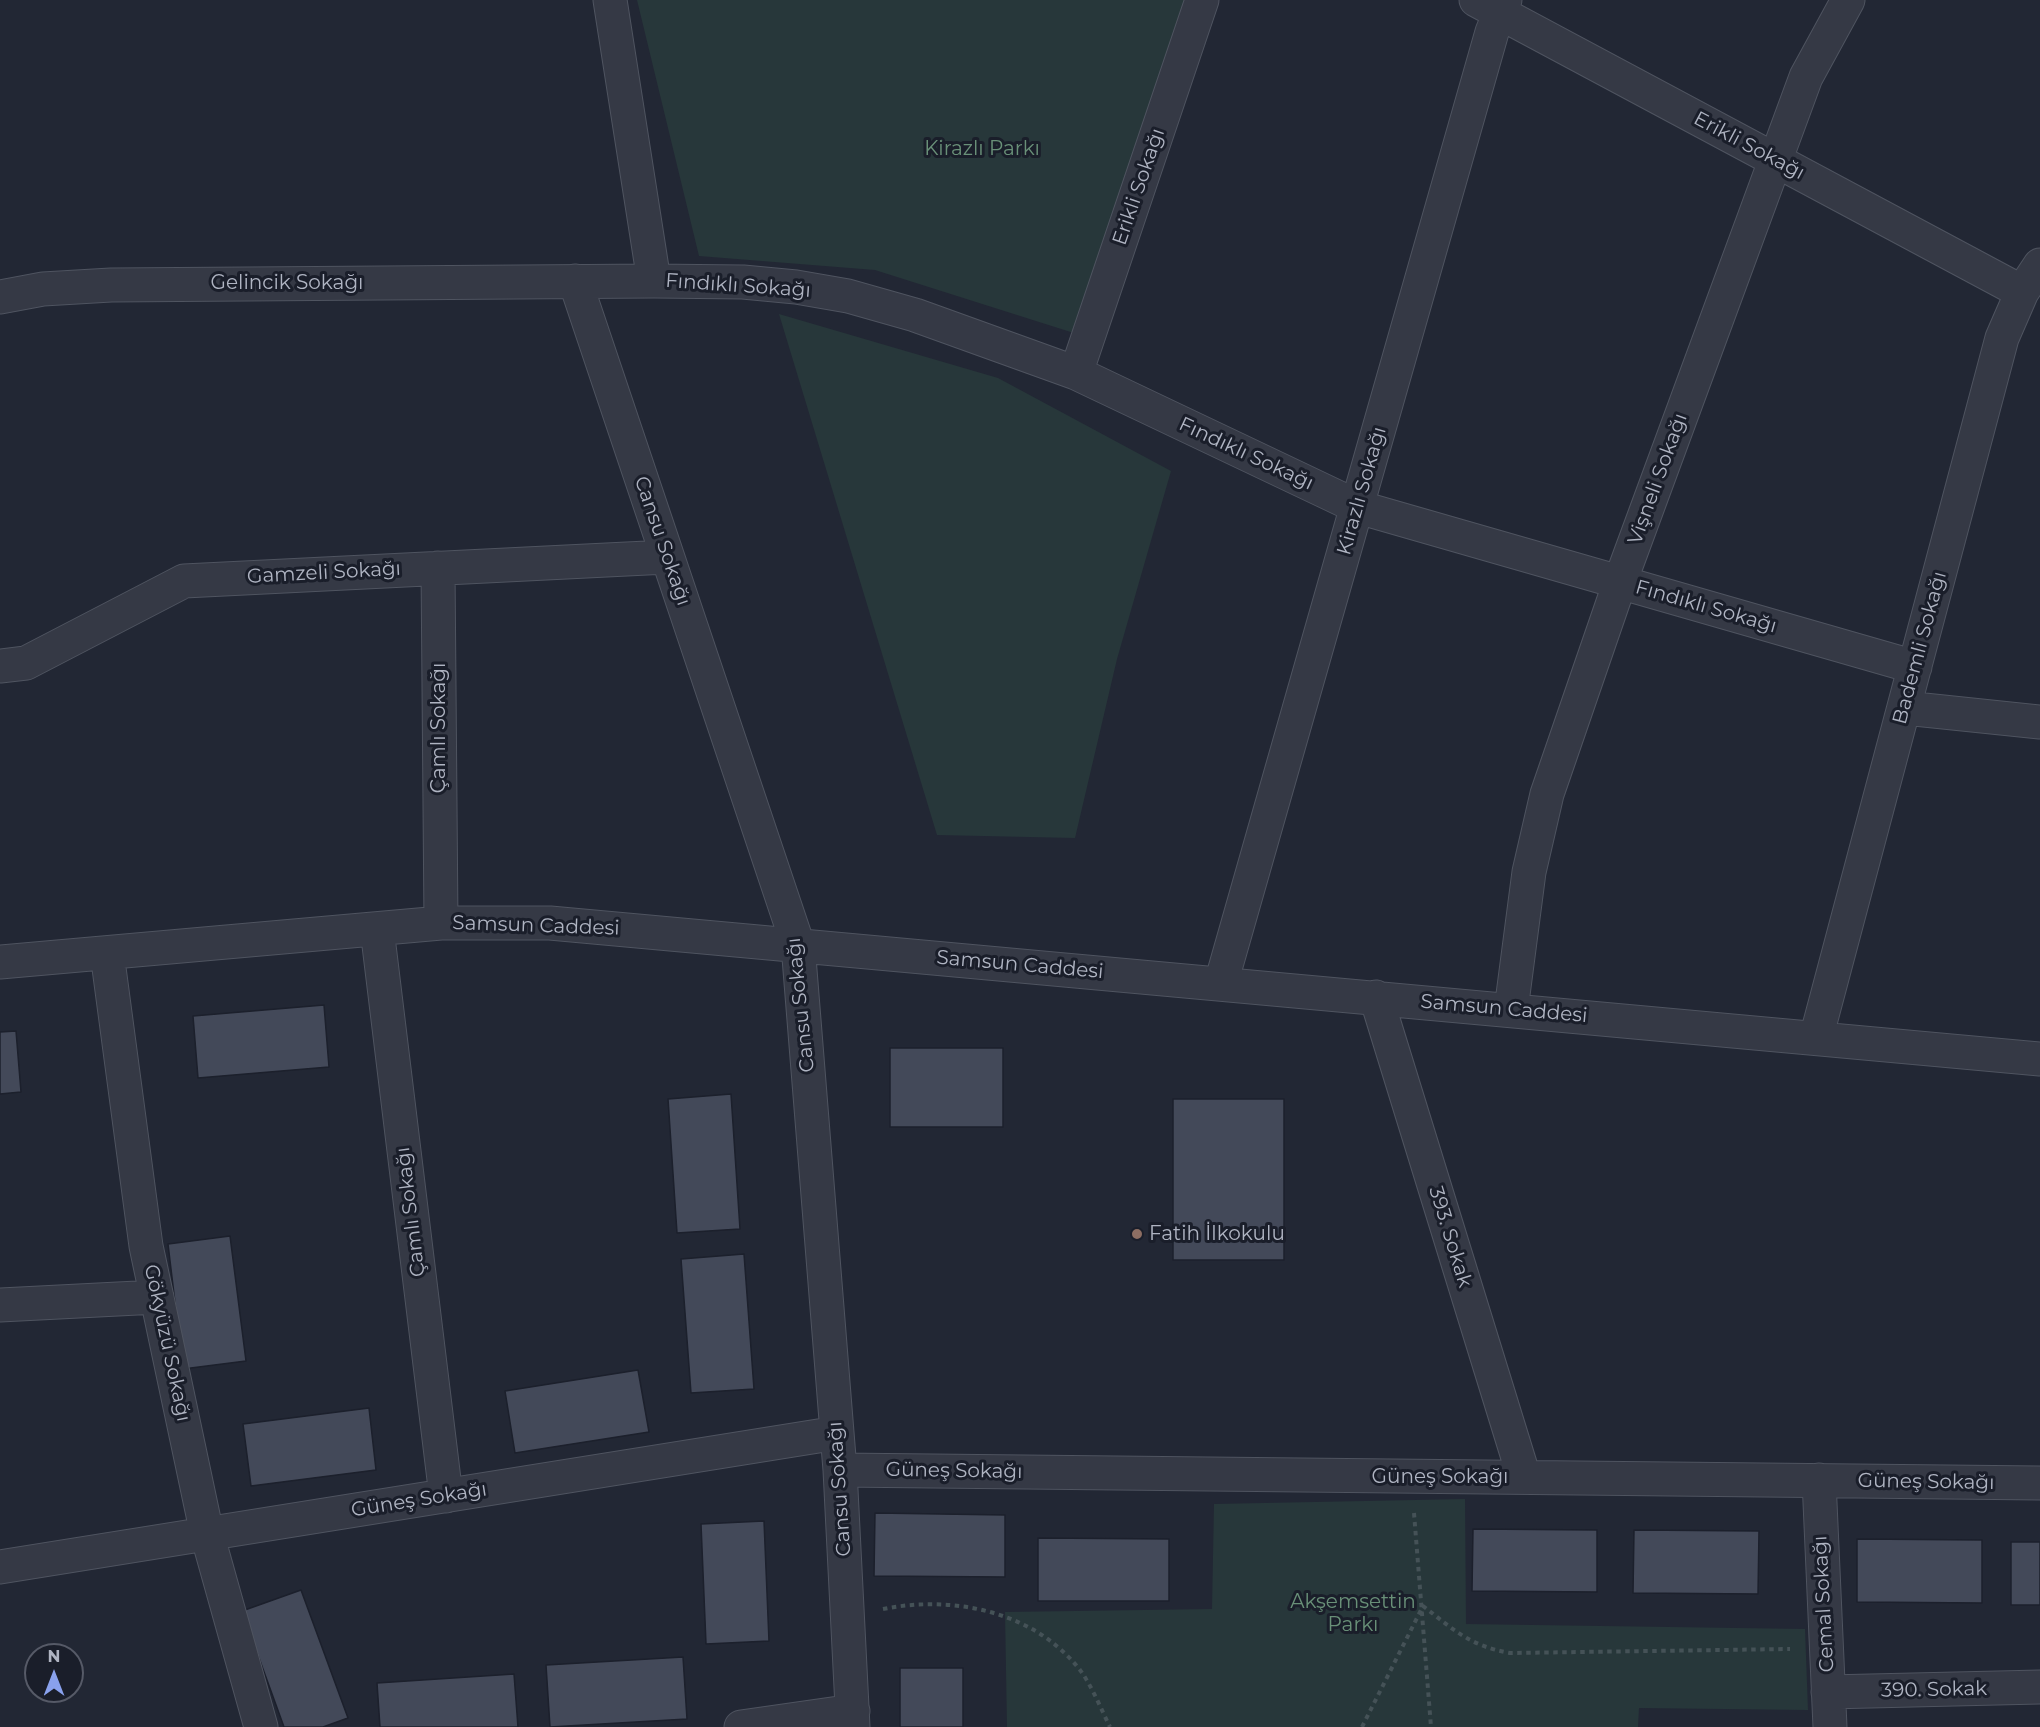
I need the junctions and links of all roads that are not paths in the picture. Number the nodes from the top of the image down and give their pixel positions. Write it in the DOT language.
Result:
graph roads {
  1 [pos="610,0"];
  2 [pos="1202,0"];
  3 [pos="1848,0"];
  4 [pos="1493,4"];
  5 [pos="1776,160"];
  6 [pos="2040,265"];
  7 [pos="575,281"];
  8 [pos="654,281"];
  9 [pos="2022,292"];
  10 [pos="0,297"];
  11 [pos="1076,373"];
  12 [pos="1358,507"];
  13 [pos="667,557"];
  14 [pos="438,568"];
  15 [pos="1620,582"];
  16 [pos="0,666"];
  17 [pos="1915,667"];
  18 [pos="1905,708"];
  19 [pos="2040,722"];
  20 [pos="441,923"];
  21 [pos="377,929"];
  22 [pos="798,945"];
  23 [pos="107,953"];
  24 [pos="0,962"];
  25 [pos="1221,983"];
  26 [pos="1376,998"];
  27 [pos="1511,1010"];
  28 [pos="1816,1038"];
  29 [pos="2040,1059"];
  30 [pos="157,1297"];
  31 [pos="0,1305"];
  32 [pos="837,1433"];
  33 [pos="840,1470"];
  34 [pos="1524,1477"];
  35 [pos="1819,1480"];
  36 [pos="2040,1483"];
  37 [pos="446,1496"];
  38 [pos="207,1534"];
  39 [pos="0,1567"];
  40 [pos="2040,1688"];
  41 [pos="1828,1692"];
  42 [pos="853,1719"];
  43 [pos="261,1727"];
  44 [pos="741,1727"];
  45 [pos="1830,1727"];
  1 -- 8 [label="street"];
  2 -- 11 [label="street, Erikli Sokağı"];
  3 -- 5 [label="street, Vişneli Sokağı"];
  4 -- 5 [label="street, Erikli Sokağı"];
  4 -- 12 [label="street, Kirazlı Sokağı"];
  5 -- 9 [label="street, Erikli Sokağı"];
  5 -- 15 [label="street, Vişneli Sokağı"];
  6 -- 9 [label="street, Bademli Sokağı"];
  7 -- 8 [label="street, Fındıklı Sokağı"];
  7 -- 10 [label="street, Gelincik Sokağı"];
  7 -- 13 [label="street, Cansu Sokağı"];
  8 -- 11 [label="street, Fındıklı Sokağı"];
  9 -- 17 [label="street, Bademli Sokağı"];
  11 -- 12 [label="street, Fındıklı Sokağı"];
  12 -- 15 [label="street, Fındıklı Sokağı"];
  12 -- 25 [label="street, Kirazlı Sokağı"];
  13 -- 14 [label="street, Gamzeli Sokağı"];
  13 -- 22 [label="street, Cansu Sokağı"];
  14 -- 16 [label="street, Gamzeli Sokağı"];
  14 -- 20 [label="street, Çamlı Sokağı"];
  15 -- 17 [label="street, Fındıklı Sokağı"];
  15 -- 27 [label="street, Vişneli Sokağı"];
  17 -- 18 [label="street, Bademli Sokağı"];
  18 -- 19 [label="street"];
  18 -- 28 [label="street, Bademli Sokağı"];
  20 -- 21 [label="street, Samsun Caddesi"];
  20 -- 22 [label="street, Samsun Caddesi"];
  21 -- 23 [label="street, Samsun Caddesi"];
  21 -- 37 [label="street, Çamlı Sokağı"];
  22 -- 25 [label="street, Samsun Caddesi"];
  22 -- 32 [label="street, Cansu Sokağı"];
  23 -- 24 [label="street, Samsun Caddesi"];
  23 -- 30 [label="street, Gökyüzü Sokağı"];
  25 -- 26 [label="street, Samsun Caddesi"];
  26 -- 27 [label="street, Samsun Caddesi"];
  26 -- 34 [label="street, 393. Sokak"];
  27 -- 28 [label="street, Samsun Caddesi"];
  28 -- 29 [label="street, Samsun Caddesi"];
  30 -- 31 [label="street"];
  30 -- 38 [label="street, Gökyüzü Sokağı"];
  32 -- 33 [label="street, Cansu Sokağı"];
  32 -- 37 [label="street, Güneş Sokağı"];
  33 -- 34 [label="street, Güneş Sokağı"];
  33 -- 42 [label="street, Cansu Sokağı"];
  34 -- 35 [label="street, Güneş Sokağı"];
  35 -- 36 [label="street, Güneş Sokağı"];
  35 -- 41 [label="street, Cemal Sokağı"];
  37 -- 38 [label="street, Güneş Sokağı"];
  38 -- 39 [label="street, Güneş Sokağı"];
  38 -- 43 [label="street, Gökyüzü Sokağı"];
  40 -- 41 [label="street, 390. Sokak"];
  41 -- 45 [label="street, Cemal Sokağı"];
  42 -- 44 [label="street"];
}
